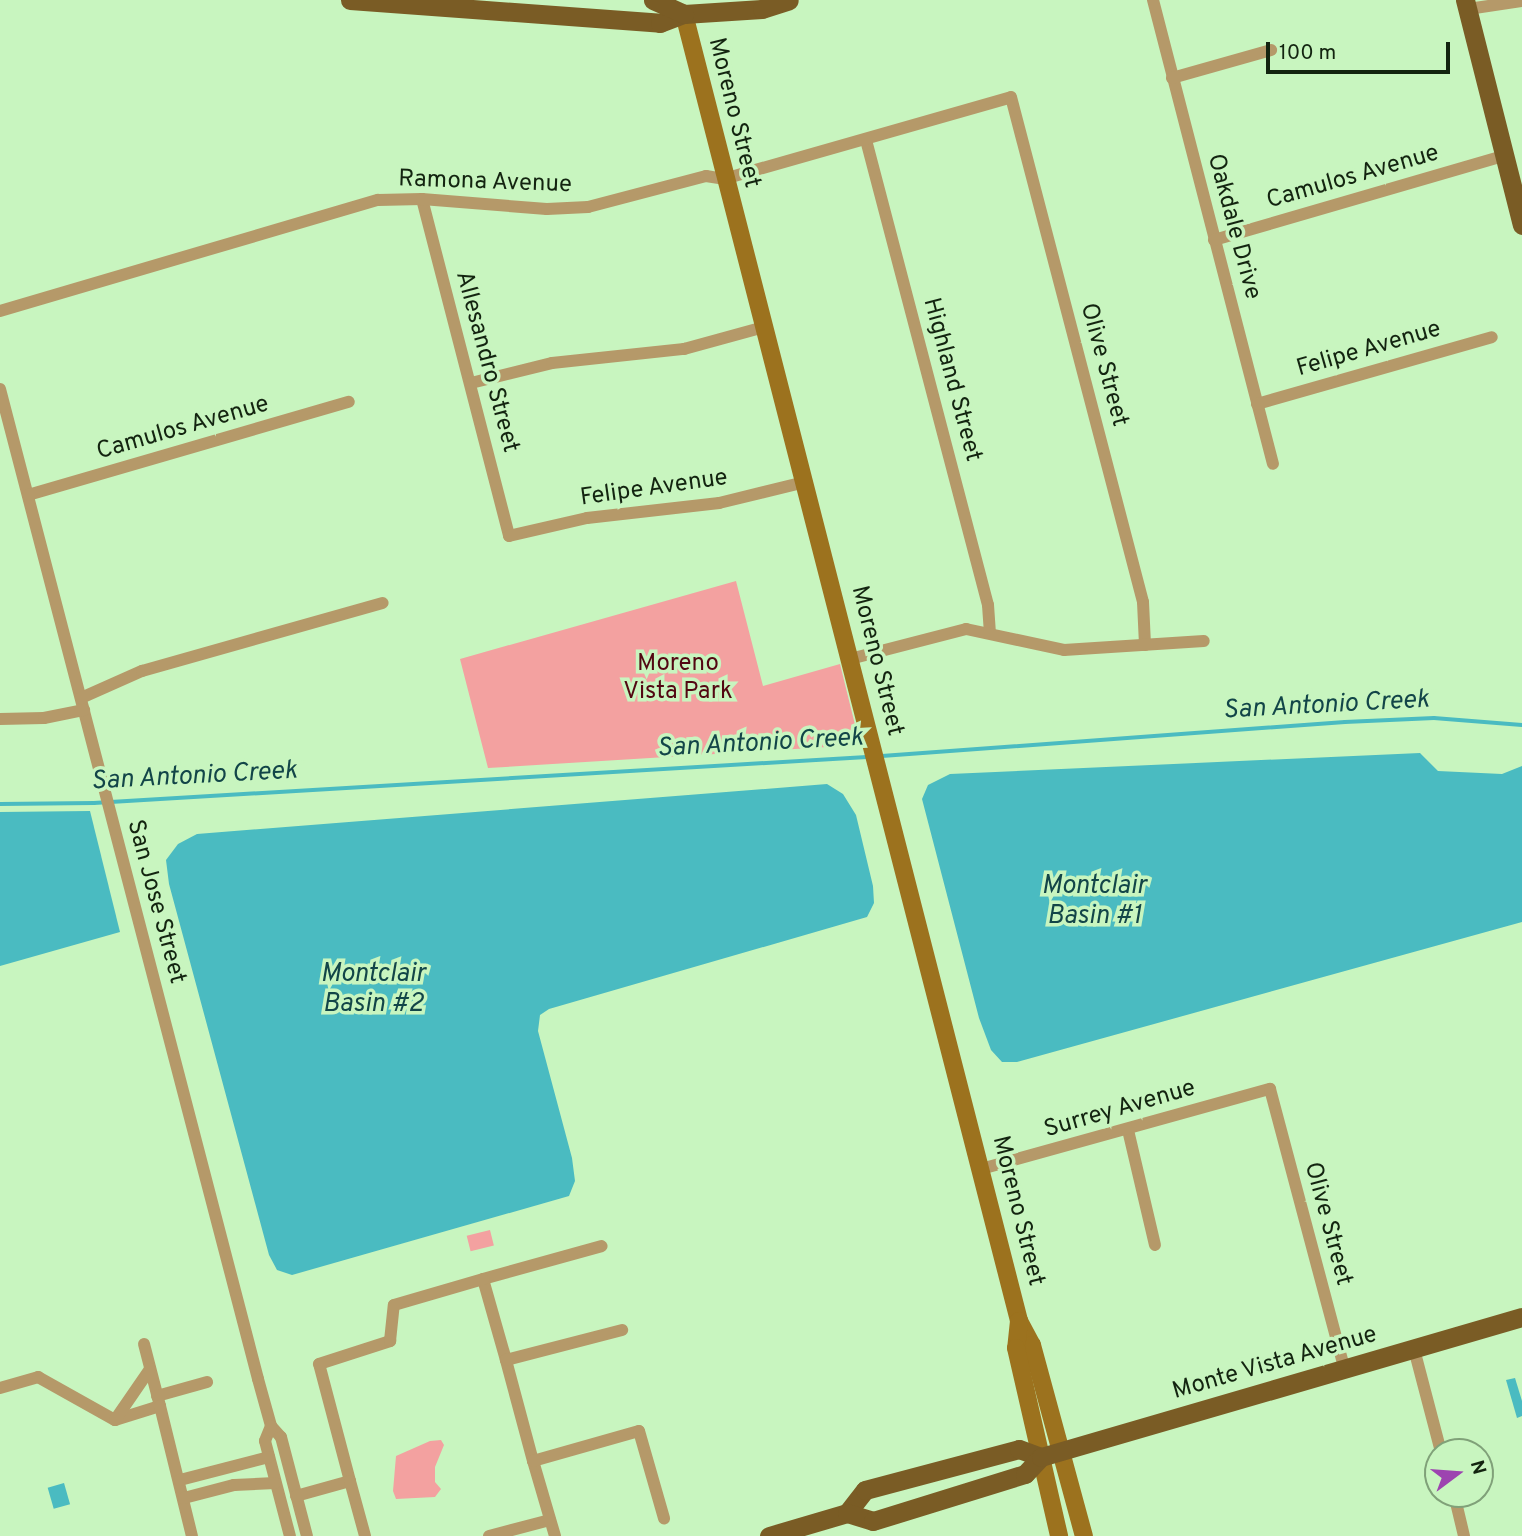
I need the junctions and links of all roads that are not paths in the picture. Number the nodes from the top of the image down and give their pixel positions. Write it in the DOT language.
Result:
graph roads {
  1 [pos="350,0"];
  2 [pos="653,0"];
  3 [pos="789,0"];
  4 [pos="1153,0"];
  5 [pos="1522,1"];
  6 [pos="1467,5"];
  7 [pos="684,14"];
  8 [pos="1271,50"];
  9 [pos="1172,78"];
  10 [pos="1011,97"];
  11 [pos="866,140"];
  12 [pos="1504,156"];
  13 [pos="724,179"];
  14 [pos="422,199"];
  15 [pos="1522,225"];
  16 [pos="1214,240"];
  17 [pos="0,311"];
  18 [pos="764,327"];
  19 [pos="1492,337"];
  20 [pos="471,383"];
  21 [pos="0,389"];
  22 [pos="349,402"];
  23 [pos="1257,404"];
  24 [pos="1273,464"];
  25 [pos="805,482"];
  26 [pos="28,495"];
  27 [pos="509,536"];
  28 [pos="383,603"];
  29 [pos="990,632"];
  30 [pos="1204,641"];
  31 [pos="1145,645"];
  32 [pos="850,659"];
  33 [pos="82,704"];
  34 [pos="0,719"];
  35 [pos="1270,1089"];
  36 [pos="1128,1130"];
  37 [pos="981,1169"];
  38 [pos="1155,1245"];
  39 [pos="602,1246"];
  40 [pos="483,1279"];
  41 [pos="1522,1317"];
  42 [pos="1019,1321"];
  43 [pos="622,1329"];
  44 [pos="144,1344"];
  45 [pos="1414,1349"];
  46 [pos="506,1360"];
  47 [pos="150,1369"];
  48 [pos="1345,1370"];
  49 [pos="207,1382"];
  50 [pos="0,1388"];
  51 [pos="158,1401"];
  52 [pos="115,1420"];
  53 [pos="271,1426"];
  54 [pos="1437,1438"];
  55 [pos="1061,1451"];
  56 [pos="269,1457"];
  57 [pos="1041,1457"];
  58 [pos="533,1461"];
  59 [pos="180,1479"];
  60 [pos="350,1481"];
  61 [pos="275,1483"];
  62 [pos="296,1496"];
  63 [pos="184,1497"];
  64 [pos="1457,1508"];
  65 [pos="847,1513"];
  66 [pos="664,1518"];
  67 [pos="550,1520"];
  68 [pos="192,1536"];
  69 [pos="290,1536"];
  70 [pos="307,1536"];
  71 [pos="365,1536"];
  72 [pos="489,1536"];
  73 [pos="555,1536"];
  74 [pos="769,1536"];
  75 [pos="1059,1536"];
  76 [pos="1084,1536"];
  77 [pos="1464,1536"];
  1 -- 7 [label="main road"];
  2 -- 7 [label="main road"];
  3 -- 7 [label="main road"];
  4 -- 9 [label="street, Oakdale Drive"];
  5 -- 6 [label="street"];
  6 -- 12 [label="main road"];
  7 -- 13 [label="street, Moreno Street"];
  8 -- 9 [label="street"];
  9 -- 16 [label="street, Oakdale Drive"];
  10 -- 11 [label="street, Ramona Avenue"];
  10 -- 31 [label="street, Olive Street"];
  11 -- 13 [label="street, Ramona Avenue"];
  11 -- 29 [label="street, Highland Street"];
  12 -- 15 [label="main road"];
  12 -- 16 [label="street, Camulos Avenue"];
  13 -- 14 [label="street, Ramona Avenue"];
  13 -- 18 [label="street, Moreno Street"];
  14 -- 17 [label="street, Ramona Avenue"];
  14 -- 20 [label="street, Allesandro Street"];
  16 -- 23 [label="street, Oakdale Drive"];
  18 -- 20 [label="street"];
  18 -- 25 [label="street, Moreno Street"];
  19 -- 23 [label="street, Felipe Avenue"];
  20 -- 27 [label="street, Allesandro Street"];
  21 -- 26 [label="street, San Jose Street"];
  22 -- 26 [label="street, Camulos Avenue"];
  23 -- 24 [label="street, Oakdale Drive"];
  25 -- 27 [label="street, Felipe Avenue"];
  25 -- 32 [label="street, Moreno Street"];
  26 -- 33 [label="street, San Jose Street"];
  28 -- 33 [label="street"];
  29 -- 31 [label="street"];
  29 -- 32 [label="street"];
  30 -- 31 [label="street"];
  32 -- 37 [label="street, Moreno Street"];
  33 -- 34 [label="street"];
  33 -- 53 [label="street, San Jose Street"];
  35 -- 36 [label="street, Surrey Avenue"];
  35 -- 48 [label="street, Olive Street"];
  36 -- 37 [label="street, Surrey Avenue"];
  36 -- 38 [label="street"];
  37 -- 42 [label="street, Moreno Street"];
  39 -- 40 [label="street"];
  40 -- 46 [label="street"];
  40 -- 60 [label="street"];
  41 -- 45 [label="main road, Monte Vista Avenue"];
  42 -- 55 [label="street, Moreno Street"];
  42 -- 57 [label="street, Moreno Street"];
  43 -- 46 [label="street"];
  44 -- 47 [label="street"];
  45 -- 48 [label="main road, Monte Vista Avenue"];
  45 -- 54 [label="street"];
  46 -- 58 [label="street"];
  47 -- 51 [label="street"];
  47 -- 52 [label="street"];
  48 -- 55 [label="main road, Monte Vista Avenue"];
  49 -- 51 [label="street"];
  50 -- 52 [label="street"];
  51 -- 52 [label="street"];
  51 -- 59 [label="street"];
  53 -- 56 [label="street, San Jose Street"];
  53 -- 62 [label="street, San Jose Street"];
  55 -- 57 [label="main road, Monte Vista Avenue"];
  55 -- 76 [label="street, Moreno Street"];
  56 -- 59 [label="street"];
  56 -- 61 [label="street, San Jose Street"];
  57 -- 65 [label="main road, Monte Vista Avenue"];
  57 -- 65 [label="main road, Monte Vista Avenue"];
  57 -- 75 [label="street, Moreno Street"];
  58 -- 66 [label="street"];
  58 -- 67 [label="street"];
  59 -- 63 [label="street"];
  60 -- 62 [label="street"];
  60 -- 71 [label="street"];
  61 -- 63 [label="street"];
  61 -- 69 [label="street, San Jose Street"];
  62 -- 70 [label="street, San Jose Street"];
  63 -- 68 [label="street"];
  64 -- 77 [label="street"];
  65 -- 74 [label="main road, Monte Vista Avenue"];
  67 -- 72 [label="street"];
  67 -- 73 [label="street"];
}
